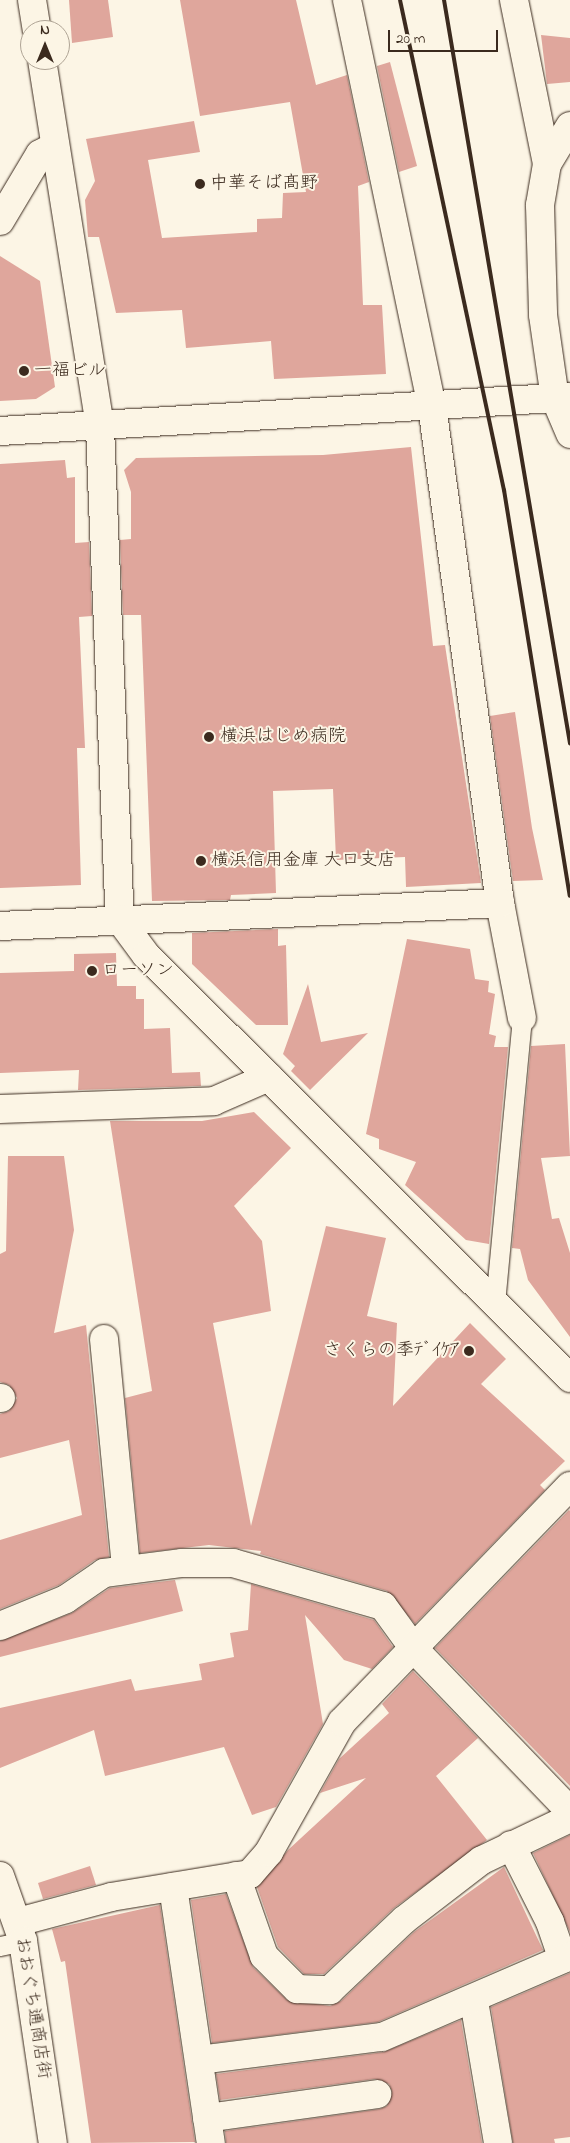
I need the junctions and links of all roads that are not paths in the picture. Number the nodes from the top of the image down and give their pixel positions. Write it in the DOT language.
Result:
graph roads {
  1 [pos="32,0"];
  2 [pos="347,0"];
  3 [pos="514,0"];
  4 [pos="35,20"];
  5 [pos="44,70"];
  6 [pos="570,126"];
  7 [pos="55,146"];
  8 [pos="547,164"];
  9 [pos="0,221"];
  10 [pos="562,398"];
  11 [pos="432,406"];
  12 [pos="100,428"];
  13 [pos="0,431"];
  14 [pos="570,434"];
  15 [pos="500,903"];
  16 [pos="120,920"];
  17 [pos="0,926"];
  18 [pos="522,1018"];
  19 [pos="269,1078"];
  20 [pos="0,1109"];
  21 [pos="495,1303"];
  22 [pos="104,1339"];
  23 [pos="570,1378"];
  24 [pos="570,1486"];
  25 [pos="126,1570"];
  26 [pos="0,1626"];
  27 [pos="415,1650"];
  28 [pos="570,1811"];
  29 [pos="570,1818"];
  30 [pos="511,1846"];
  31 [pos="0,1876"];
  32 [pos="236,1876"];
  33 [pos="173,1887"];
  34 [pos="13,1936"];
  35 [pos="566,1958"];
  36 [pos="474,2001"];
  37 [pos="199,2060"];
  38 [pos="377,2094"];
  39 [pos="209,2131"];
  40 [pos="53,2143"];
  41 [pos="498,2143"];
  1 -- 4 [label="street"];
  2 -- 11 [label="street"];
  3 -- 8 [label="street"];
  5 -- 7 [label="street"];
  6 -- 8 [label="street"];
  7 -- 9 [label="street"];
  7 -- 12 [label="street"];
  8 -- 10 [label="street"];
  10 -- 11 [label="street"];
  10 -- 14 [label="street"];
  11 -- 12 [label="street"];
  11 -- 15 [label="street"];
  12 -- 13 [label="street"];
  12 -- 16 [label="street"];
  15 -- 16 [label="street"];
  15 -- 18 [label="street"];
  16 -- 17 [label="street"];
  16 -- 19 [label="street"];
  18 -- 21 [label="lane"];
  19 -- 20 [label="street"];
  19 -- 21 [label="street"];
  21 -- 23 [label="street"];
  22 -- 25 [label="street"];
  24 -- 27 [label="street"];
  25 -- 26 [label="street"];
  25 -- 27 [label="street"];
  27 -- 28 [label="street"];
  27 -- 32 [label="street"];
  29 -- 30 [label="street"];
  30 -- 32 [label="street"];
  30 -- 35 [label="street"];
  31 -- 34 [label="street, おおぐち通商店街"];
  32 -- 33 [label="street"];
  33 -- 34 [label="street"];
  33 -- 37 [label="street"];
  34 -- 40 [label="street, おおぐち通商店街"];
  35 -- 36 [label="street"];
  36 -- 37 [label="street"];
  36 -- 41 [label="street"];
  37 -- 39 [label="street"];
  38 -- 39 [label="street"];
}
